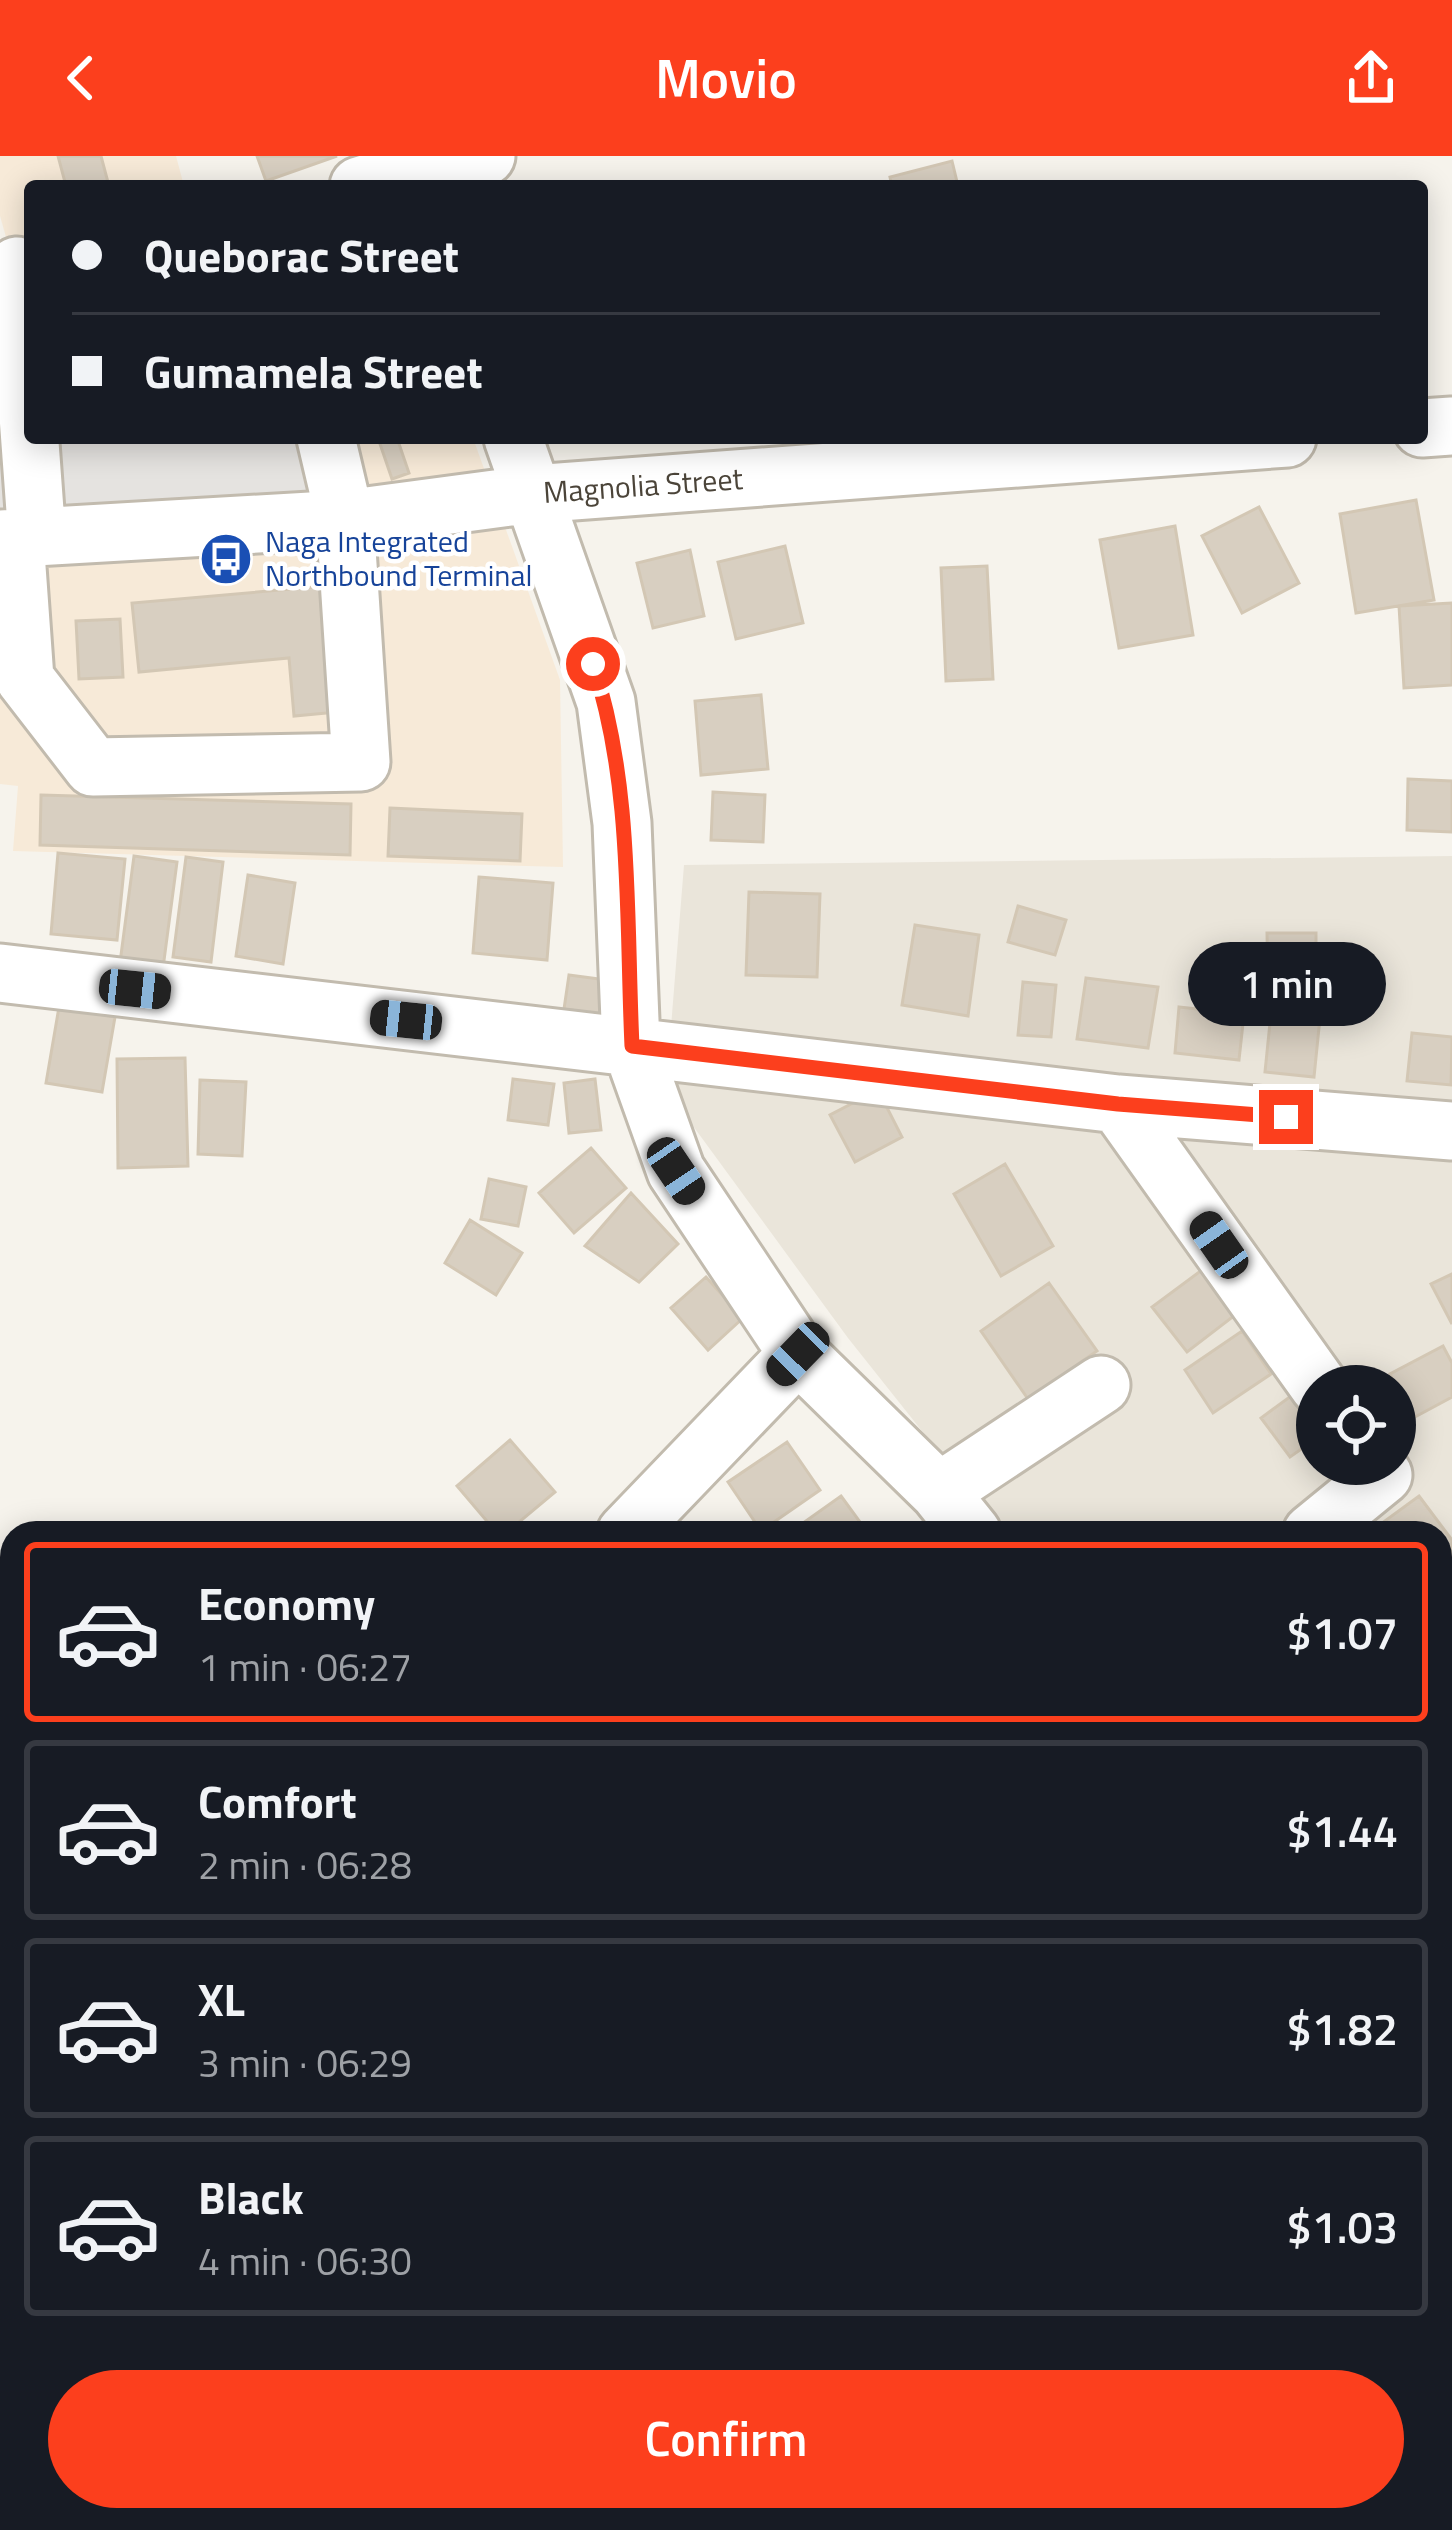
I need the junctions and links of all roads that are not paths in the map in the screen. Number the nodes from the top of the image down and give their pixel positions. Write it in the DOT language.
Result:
graph roads {
  1 [pos="486,156"];
  2 [pos="414,170"];
  3 [pos="380,180"];
  4 [pos="16,266"];
  5 [pos="327,444"];
  6 [pos="515,444"];
  7 [pos="1206,444"];
  8 [pos="533,494"];
  9 [pos="345,519"];
  10 [pos="17,539"];
  11 [pos="0,973"];
  12 [pos="632,1046"];
  13 [pos="1118,1104"];
  14 [pos="1452,1131"];
  15 [pos="798,1354"];
  16 [pos="1304,1365"];
  17 [pos="1101,1385"];
  18 [pos="1371,1485"];
  19 [pos="955,1513"];
  20 [pos="638,1521"];
  21 [pos="1327,1521"];
  1 -- 2 [label="street"];
  2 -- 3 [label="street"];
  4 -- 10 [label="street"];
  5 -- 9 [label="street"];
  6 -- 8 [label="street"];
  7 -- 8 [label="street, Magnolia Street"];
  8 -- 9 [label="street, Magnolia Street"];
  8 -- 12 [label="street"];
  9 -- 10 [label="street, Magnolia Street"];
  9 -- 10 [label="street"];
  11 -- 12 [label="street"];
  12 -- 13 [label="street"];
  12 -- 15 [label="street"];
  13 -- 14 [label="street"];
  13 -- 16 [label="street"];
  15 -- 19 [label="street"];
  15 -- 20 [label="street"];
  17 -- 19 [label="street"];
  18 -- 21 [label="street"];
}
